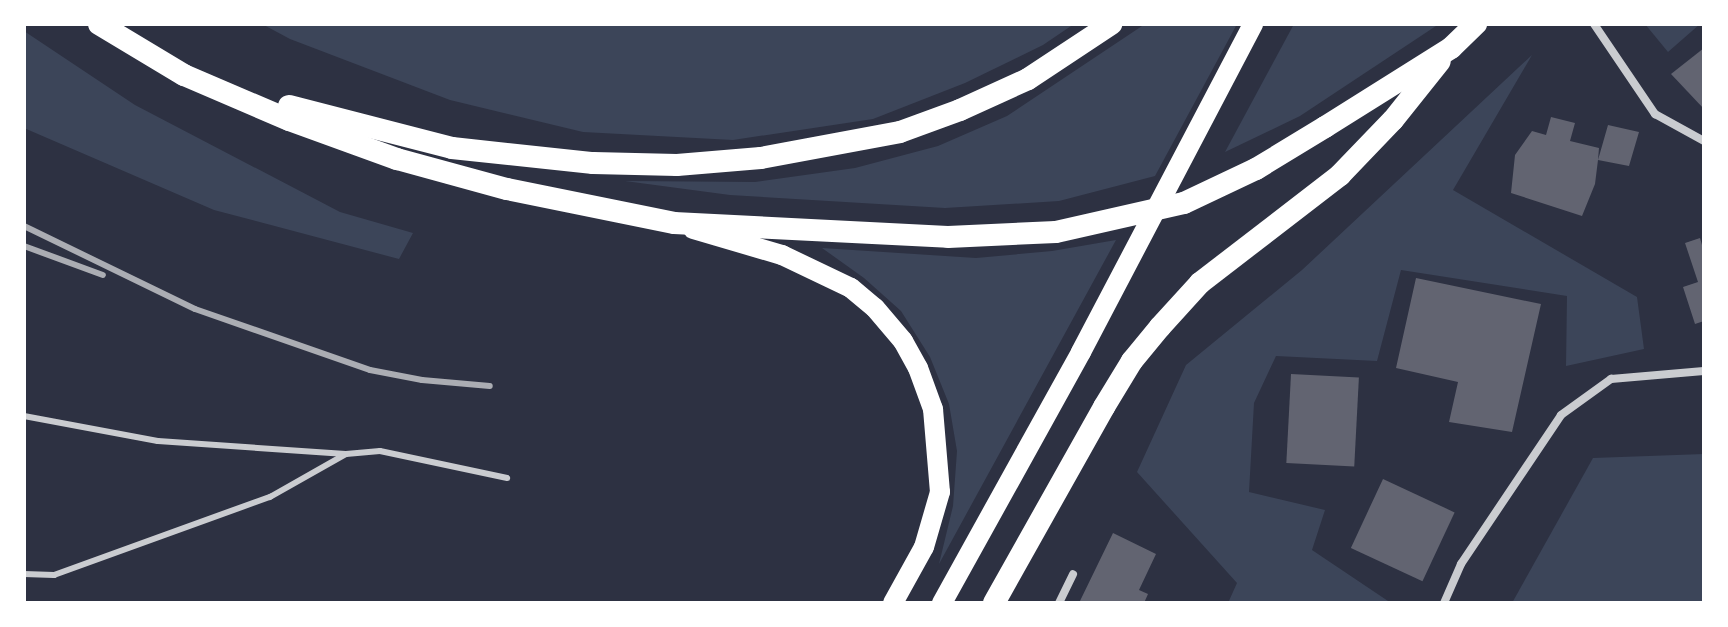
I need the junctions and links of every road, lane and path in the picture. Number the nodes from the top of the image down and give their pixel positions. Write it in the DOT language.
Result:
graph roads {
  1 [pos="99,24"];
  2 [pos="1111,24"];
  3 [pos="1253,24"];
  4 [pos="1476,24"];
  5 [pos="1594,24"];
  6 [pos="1451,48"];
  7 [pos="184,75"];
  8 [pos="1704,141"];
  9 [pos="674,223"];
  10 [pos="1704,371"];
  11 [pos="24,416"];
  12 [pos="346,454"];
  13 [pos="507,478"];
  14 [pos="24,574"];
  15 [pos="1073,574"];
  16 [pos="893,603"];
  17 [pos="942,603"];
  18 [pos="994,603"];
  19 [pos="1059,603"];
  20 [pos="1444,603"];
  1 -- 7 [label="highway"];
  2 -- 7 [label="highway"];
  3 -- 17 [label="main road"];
  4 -- 6 [label="highway"];
  5 -- 8 [label="street"];
  6 -- 9 [label="highway"];
  6 -- 18 [label="highway"];
  7 -- 9 [label="highway"];
  9 -- 16 [label="main road"];
  10 -- 20 [label="street"];
  11 -- 12 [label="lane"];
  12 -- 13 [label="lane"];
  12 -- 14 [label="lane"];
  15 -- 19 [label="street"];
}
